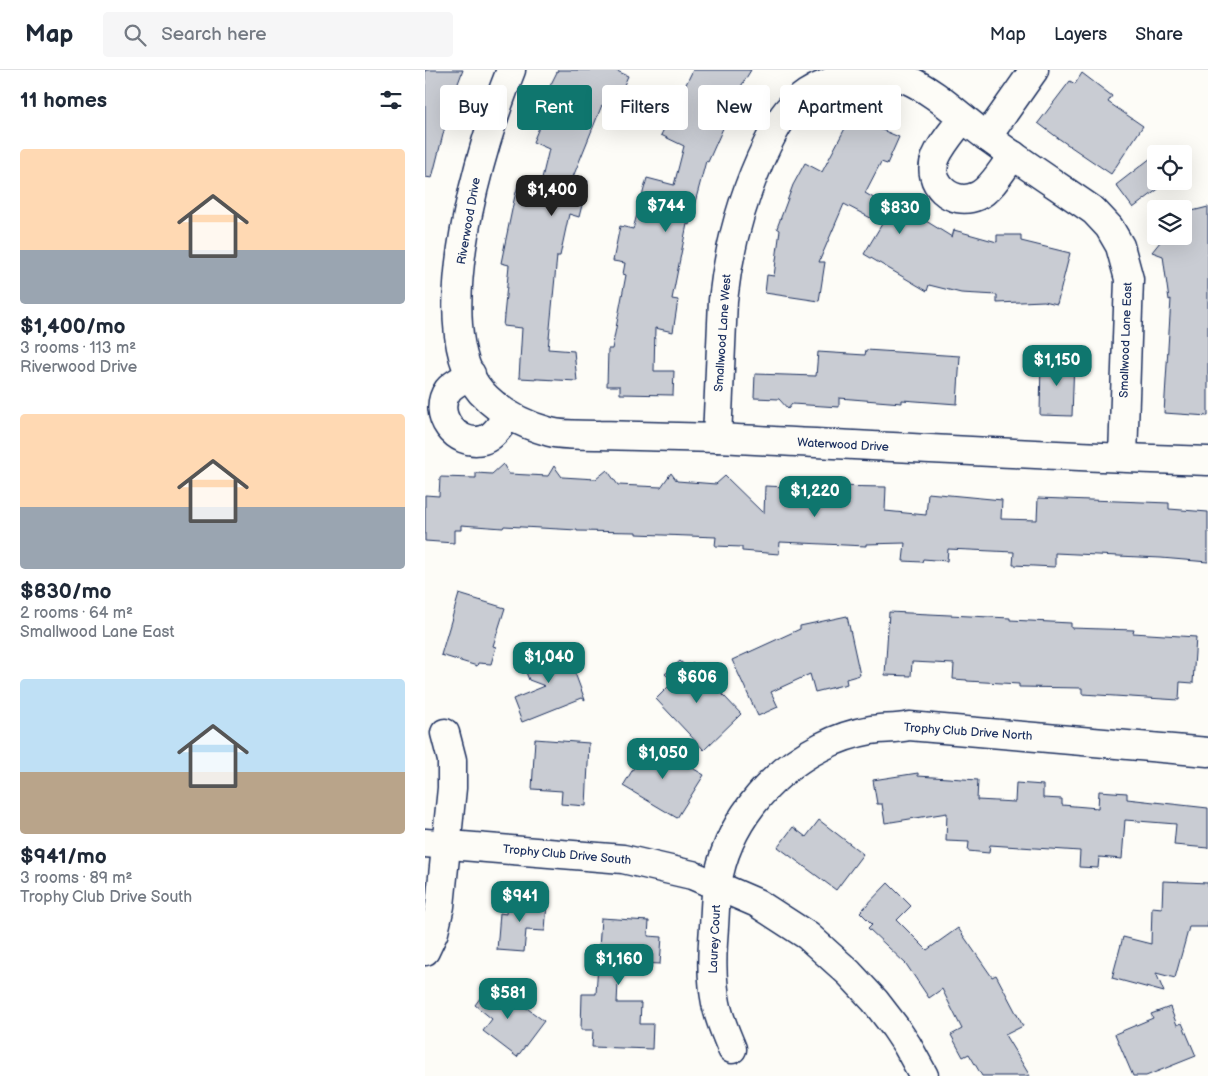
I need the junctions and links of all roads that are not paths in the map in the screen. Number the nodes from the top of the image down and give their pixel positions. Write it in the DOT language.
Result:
graph roads {
  1 [pos="511,70"];
  2 [pos="1035,70"];
  3 [pos="963,118"];
  4 [pos="987,137"];
  5 [pos="1013,155"];
  6 [pos="471,374"];
  7 [pos="498,407"];
  8 [pos="717,438"];
  9 [pos="1123,458"];
  10 [pos="1208,461"];
  11 [pos="445,733"];
  12 [pos="1208,752"];
  13 [pos="436,844"];
  14 [pos="717,886"];
  15 [pos="425,951"];
  16 [pos="732,1049"];
  17 [pos="924,1076"];
  1 -- 6 [label="street, Riverwood Drive"];
  2 -- 4 [label="street"];
  3 -- 4 [label="street, Smallwood Lane West"];
  3 -- 5 [label="street"];
  3 -- 8 [label="street, Smallwood Lane West"];
  4 -- 5 [label="street, Smallwood Lane East"];
  5 -- 9 [label="street, Smallwood Lane East"];
  6 -- 7 [label="street, Riverwood Drive"];
  6 -- 7 [label="street"];
  7 -- 8 [label="street, Waterwood Drive"];
  8 -- 9 [label="street, Waterwood Drive"];
  9 -- 10 [label="street, Waterwood Drive"];
  11 -- 13 [label="street"];
  12 -- 14 [label="street, Trophy Club Drive North"];
  13 -- 14 [label="street, Trophy Club Drive South"];
  13 -- 15 [label="street"];
  14 -- 16 [label="street, Laurey Court"];
  14 -- 17 [label="street, Trophy Club Drive South"];
}
